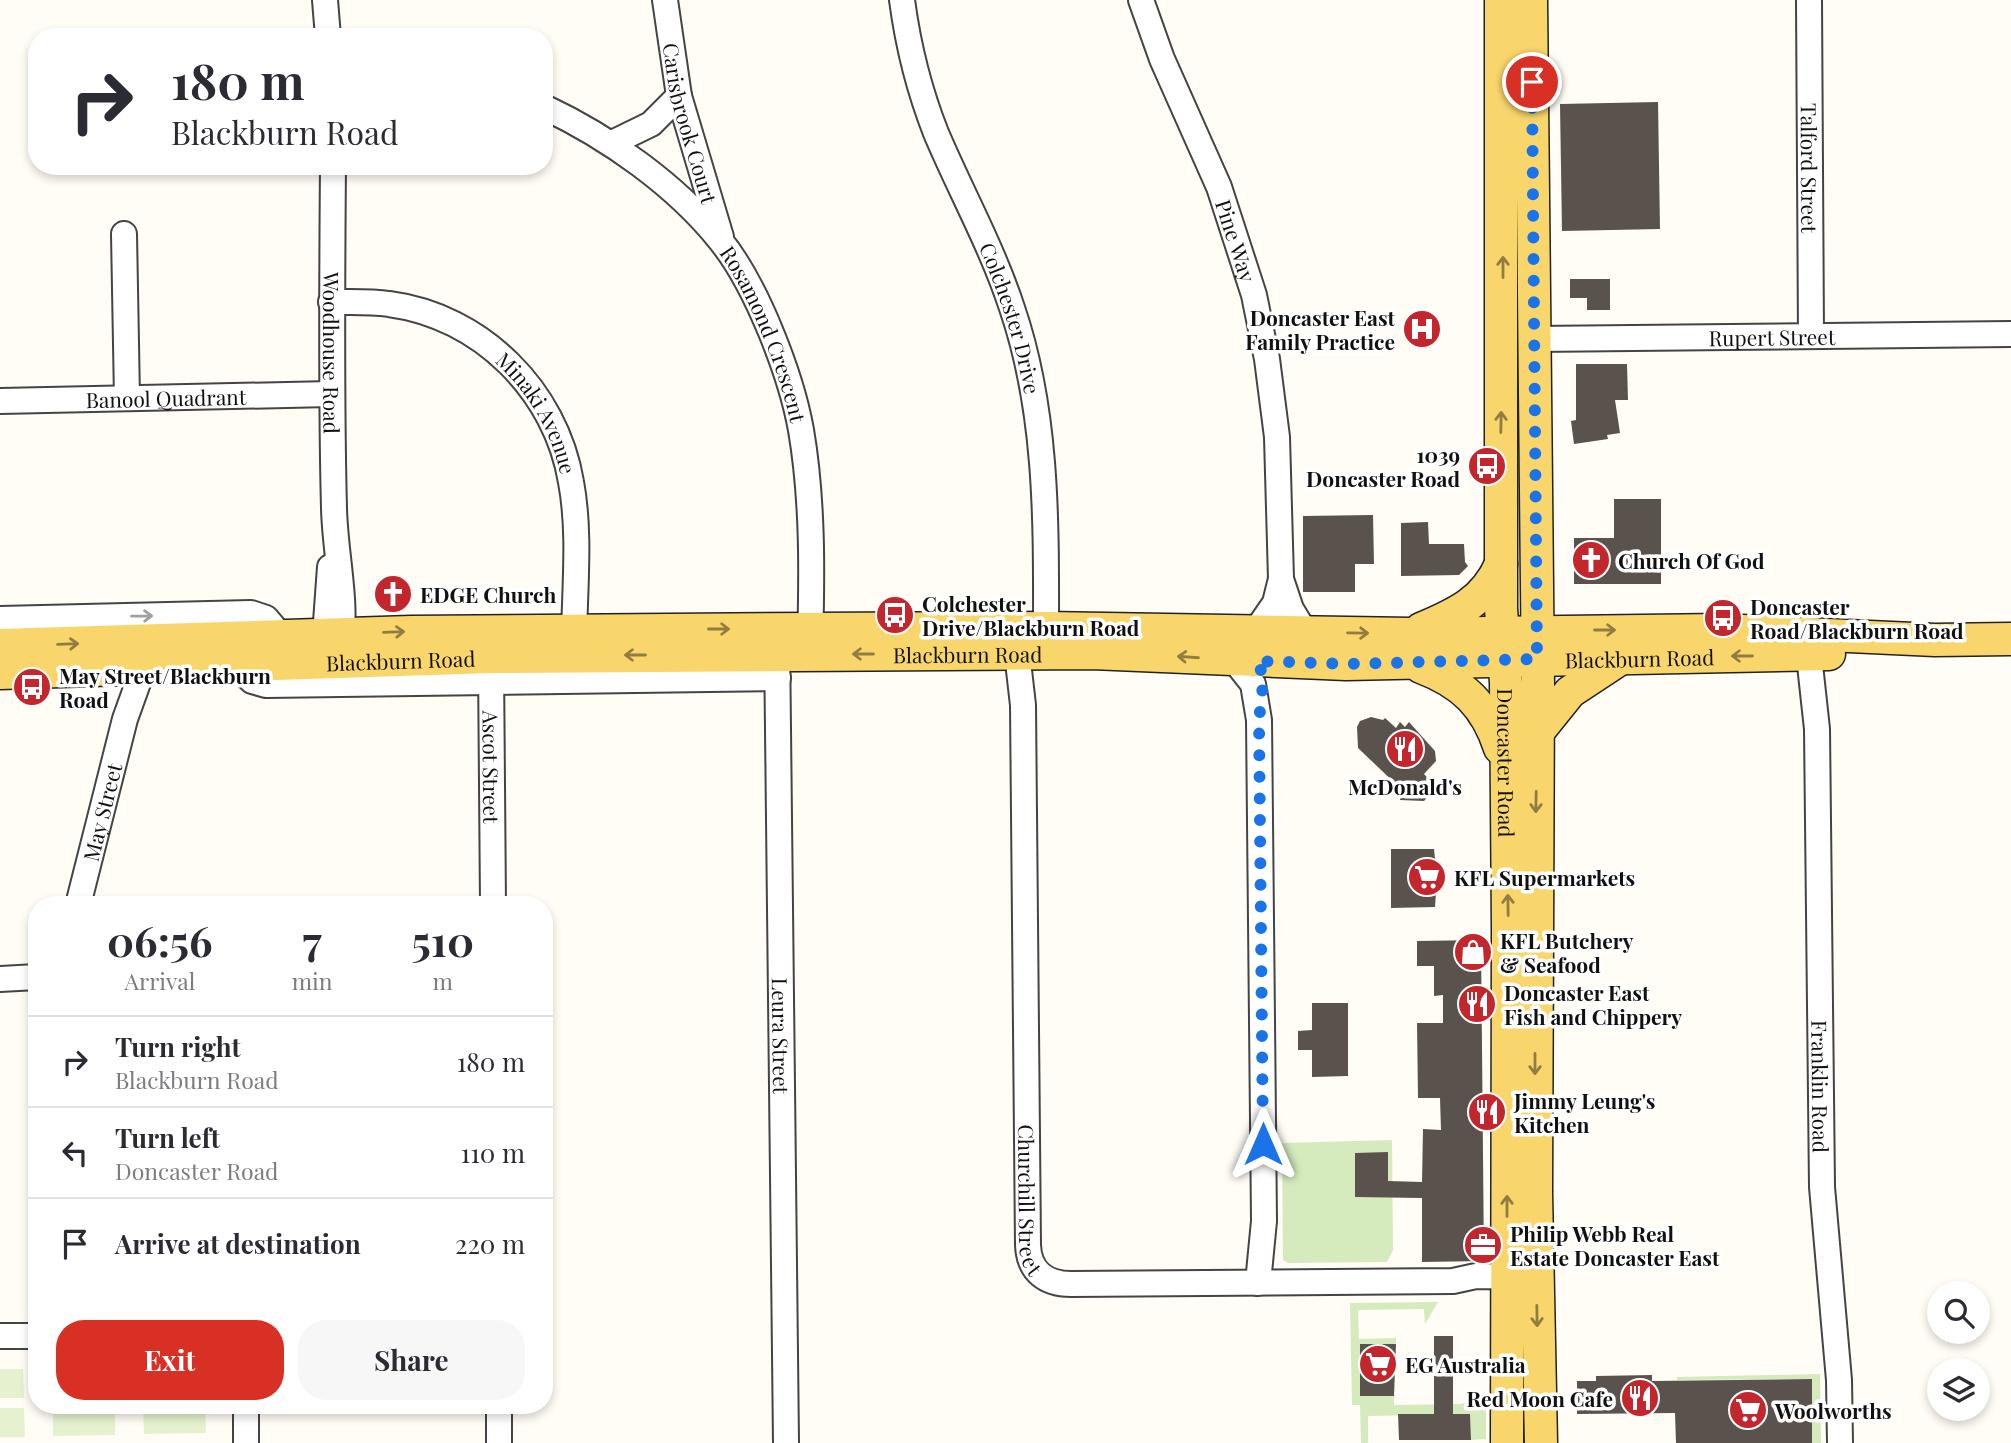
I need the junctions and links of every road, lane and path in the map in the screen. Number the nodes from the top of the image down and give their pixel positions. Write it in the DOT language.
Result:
graph roads {
  1 [pos="325,0"];
  2 [pos="665,0"];
  3 [pos="902,0"];
  4 [pos="1141,0"];
  5 [pos="1502,0"];
  6 [pos="1531,0"];
  7 [pos="1809,0"];
  8 [pos="327,28"];
  9 [pos="679,96"];
  10 [pos="553,112"];
  11 [pos="612,143"];
  12 [pos="333,175"];
  13 [pos="124,234"];
  14 [pos="723,244"];
  15 [pos="331,302"];
  16 [pos="2011,334"];
  17 [pos="1811,336"];
  18 [pos="1534,339"];
  19 [pos="331,394"];
  20 [pos="127,398"];
  21 [pos="0,401"];
  22 [pos="1501,564"];
  23 [pos="1282,579"];
  24 [pos="0,619"];
  25 [pos="1306,632"];
  26 [pos="283,638"];
  27 [pos="2011,639"];
  28 [pos="810,641"];
  29 [pos="574,643"];
  30 [pos="1032,643"];
  31 [pos="337,644"];
  32 [pos="0,645"];
  33 [pos="1537,645"];
  34 [pos="1247,647"];
  35 [pos="1504,647"];
  36 [pos="1410,648"];
  37 [pos="1815,649"];
  38 [pos="777,654"];
  39 [pos="492,656"];
  40 [pos="1621,658"];
  41 [pos="236,666"];
  42 [pos="144,669"];
  43 [pos="110,670"];
  44 [pos="0,673"];
  45 [pos="125,719"];
  46 [pos="1537,733"];
  47 [pos="1507,770"];
  48 [pos="80,896"];
  49 [pos="492,896"];
  50 [pos="28,977"];
  51 [pos="0,979"];
  52 [pos="1517,1280"];
  53 [pos="1265,1283"];
  54 [pos="0,1336"];
  55 [pos="28,1336"];
  56 [pos="246,1414"];
  57 [pos="499,1414"];
  58 [pos="246,1443"];
  59 [pos="499,1443"];
  60 [pos="786,1443"];
  61 [pos="1507,1443"];
  62 [pos="1541,1443"];
  63 [pos="1840,1443"];
  1 -- 8 [label="street"];
  2 -- 9 [label="street, Carisbrook Court"];
  3 -- 30 [label="street, Colchester Drive"];
  4 -- 23 [label="street, Pine Way"];
  22 -- 5 [label="main road, Doncaster Road, one-way"];
  6 -- 18 [label="main road, Doncaster Road"];
  7 -- 17 [label="street, Talford Street"];
  9 -- 11 [label="street"];
  9 -- 14 [label="street, Carisbrook Court"];
  10 -- 11 [label="street, Rosamond Crescent"];
  11 -- 14 [label="street, Rosamond Crescent"];
  12 -- 15 [label="street, Woodhouse Road"];
  13 -- 20 [label="street"];
  14 -- 28 [label="street, Rosamond Crescent"];
  15 -- 19 [label="street, Woodhouse Road"];
  15 -- 29 [label="street, Minaki Avenue"];
  16 -- 17 [label="street, Rupert Street"];
  17 -- 18 [label="street, Rupert Street"];
  18 -- 33 [label="main road, Doncaster Road"];
  19 -- 20 [label="street, Banool Quadrant"];
  19 -- 31 [label="street, Woodhouse Road"];
  20 -- 21 [label="street, Banool Quadrant"];
  22 -- 35 [label="main road, Doncaster Road"];
  22 -- 36 [label="main road"];
  23 -- 25 [label="street, Pine Way"];
  23 -- 34 [label="street, Pine Way"];
  24 -- 26 [label="street, one-way"];
  25 -- 34 [label="main road, Blackburn Road"];
  25 -- 36 [label="main road, Blackburn Road, one-way"];
  26 -- 31 [label="main road, Blackburn Road"];
  32 -- 26 [label="main road, Blackburn Road, one-way"];
  27 -- 37 [label="main road, Blackburn Road"];
  28 -- 30 [label="main road, Blackburn Road"];
  28 -- 38 [label="main road, Blackburn Road"];
  29 -- 38 [label="main road, Blackburn Road"];
  29 -- 39 [label="main road, Blackburn Road"];
  30 -- 34 [label="main road, Blackburn Road"];
  30 -- 53 [label="street, Churchill Street"];
  31 -- 39 [label="main road, Blackburn Road"];
  31 -- 41 [label="main road, Blackburn Road"];
  33 -- 35 [label="main road, Blackburn Road"];
  33 -- 37 [label="main road, Blackburn Road, one-way"];
  33 -- 40 [label="main road, Blackburn Road"];
  33 -- 46 [label="main road, Doncaster Road"];
  34 -- 36 [label="main road, Blackburn Road"];
  34 -- 53 [label="street"];
  35 -- 36 [label="main road, Blackburn Road"];
  35 -- 47 [label="main road, Doncaster Road"];
  36 -- 47 [label="main road"];
  37 -- 40 [label="main road, Blackburn Road, one-way"];
  37 -- 63 [label="street, Franklin Road"];
  38 -- 39 [label="street"];
  38 -- 60 [label="street, Leura Street"];
  39 -- 41 [label="street"];
  39 -- 49 [label="street, Ascot Street"];
  40 -- 46 [label="main road"];
  41 -- 42 [label="main road, Blackburn Road"];
  42 -- 43 [label="main road, Blackburn Road"];
  42 -- 45 [label="street, May Street"];
  43 -- 44 [label="main road, Blackburn Road"];
  43 -- 45 [label="street, May Street"];
  45 -- 48 [label="street, May Street"];
  46 -- 52 [label="main road, Doncaster Road, one-way"];
  52 -- 47 [label="main road, Doncaster Road, one-way"];
  50 -- 51 [label="street"];
  52 -- 53 [label="street, Churchill Street"];
  52 -- 61 [label="main road, Doncaster Road"];
  52 -- 62 [label="main road, Doncaster Road, one-way"];
  54 -- 55 [label="street"];
  56 -- 58 [label="street"];
  57 -- 59 [label="street"];
}
